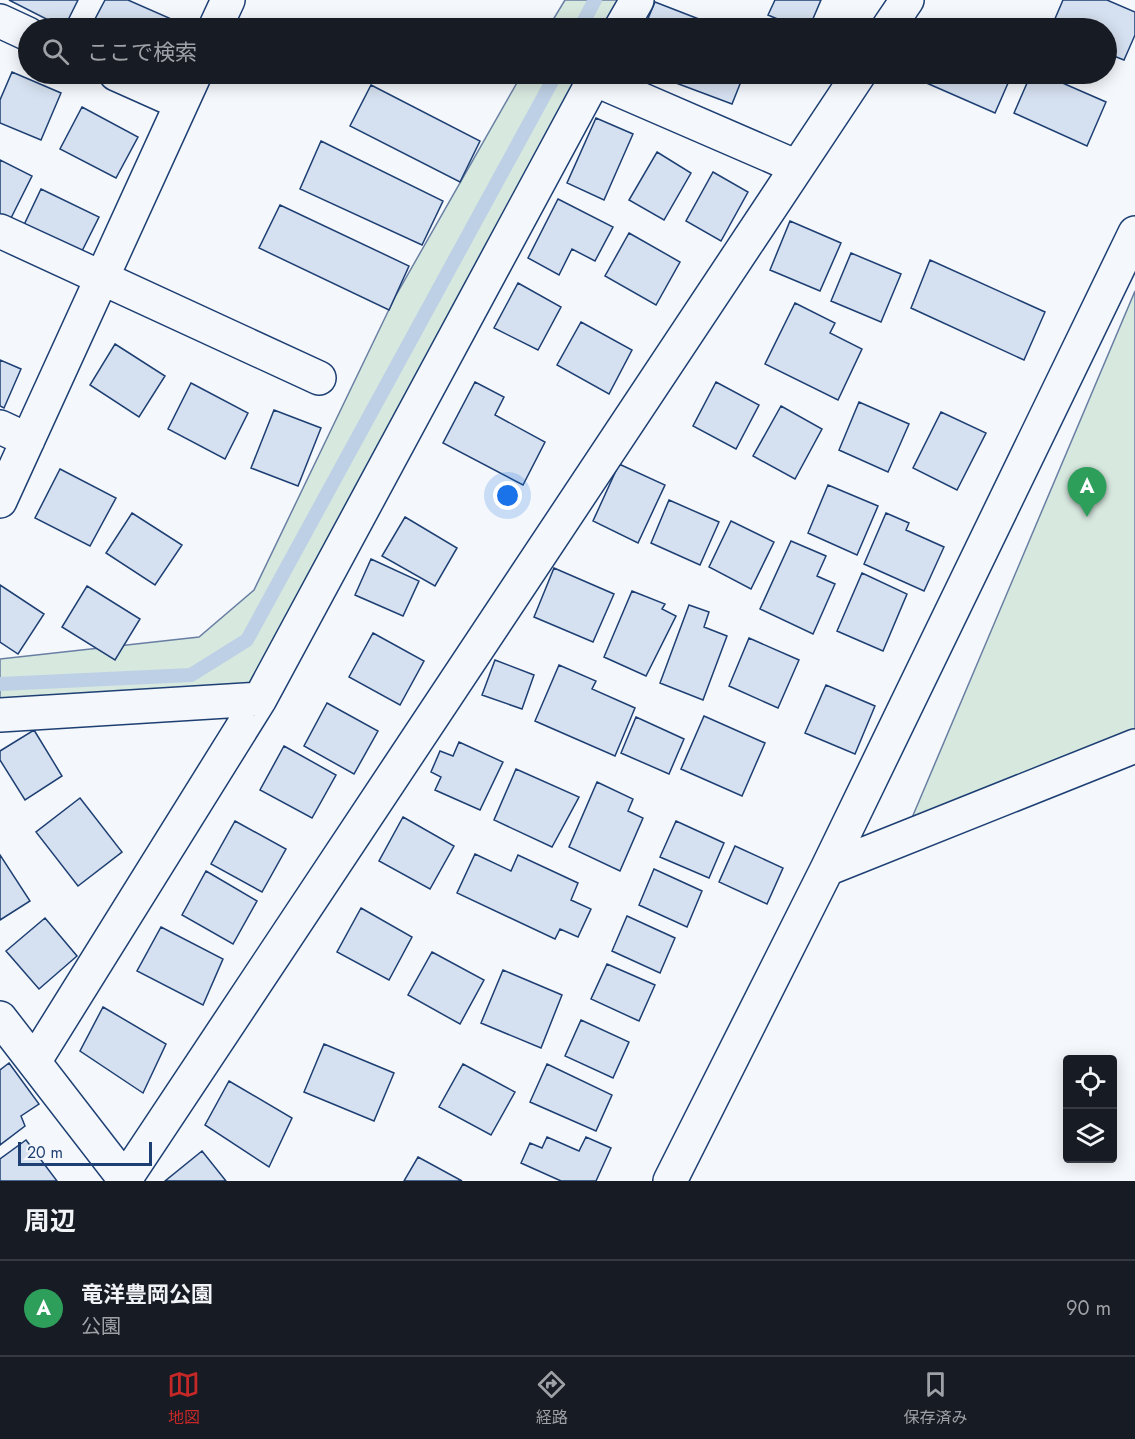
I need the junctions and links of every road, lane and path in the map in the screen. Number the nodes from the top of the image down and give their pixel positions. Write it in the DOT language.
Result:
graph roads {
  1 [pos="228,0"];
  2 [pos="636,0"];
  3 [pos="907,0"];
  4 [pos="220,18"];
  5 [pos="626,18"];
  6 [pos="895,18"];
  7 [pos="0,21"];
  8 [pos="18,29"];
  9 [pos="138,84"];
  10 [pos="190,84"];
  11 [pos="591,84"];
  12 [pos="613,84"];
  13 [pos="852,84"];
  14 [pos="181,103"];
  15 [pos="797,167"];
  16 [pos="0,231"];
  17 [pos="1135,233"];
  18 [pos="103,280"];
  19 [pos="319,378"];
  20 [pos="14,434"];
  21 [pos="0,501"];
  22 [pos="260,699"];
  23 [pos="0,715"];
  24 [pos="1135,746"];
  25 [pos="827,869"];
  26 [pos="0,1018"];
  27 [pos="34,1062"];
  28 [pos="125,1180"];
  29 [pos="670,1181"];
  1 -- 4 [label="street"];
  2 -- 5 [label="street"];
  3 -- 6 [label="street"];
  7 -- 8 [label="street"];
  9 -- 14 [label="street"];
  10 -- 14 [label="street"];
  11 -- 22 [label="street"];
  12 -- 15 [label="street"];
  13 -- 15 [label="street"];
  14 -- 18 [label="street"];
  15 -- 28 [label="street"];
  16 -- 18 [label="street"];
  17 -- 25 [label="street"];
  18 -- 19 [label="street"];
  18 -- 20 [label="street"];
  20 -- 21 [label="street"];
  22 -- 23 [label="street"];
  22 -- 27 [label="street"];
  24 -- 25 [label="street"];
  25 -- 29 [label="street"];
  26 -- 27 [label="street"];
  27 -- 28 [label="street"];
}
